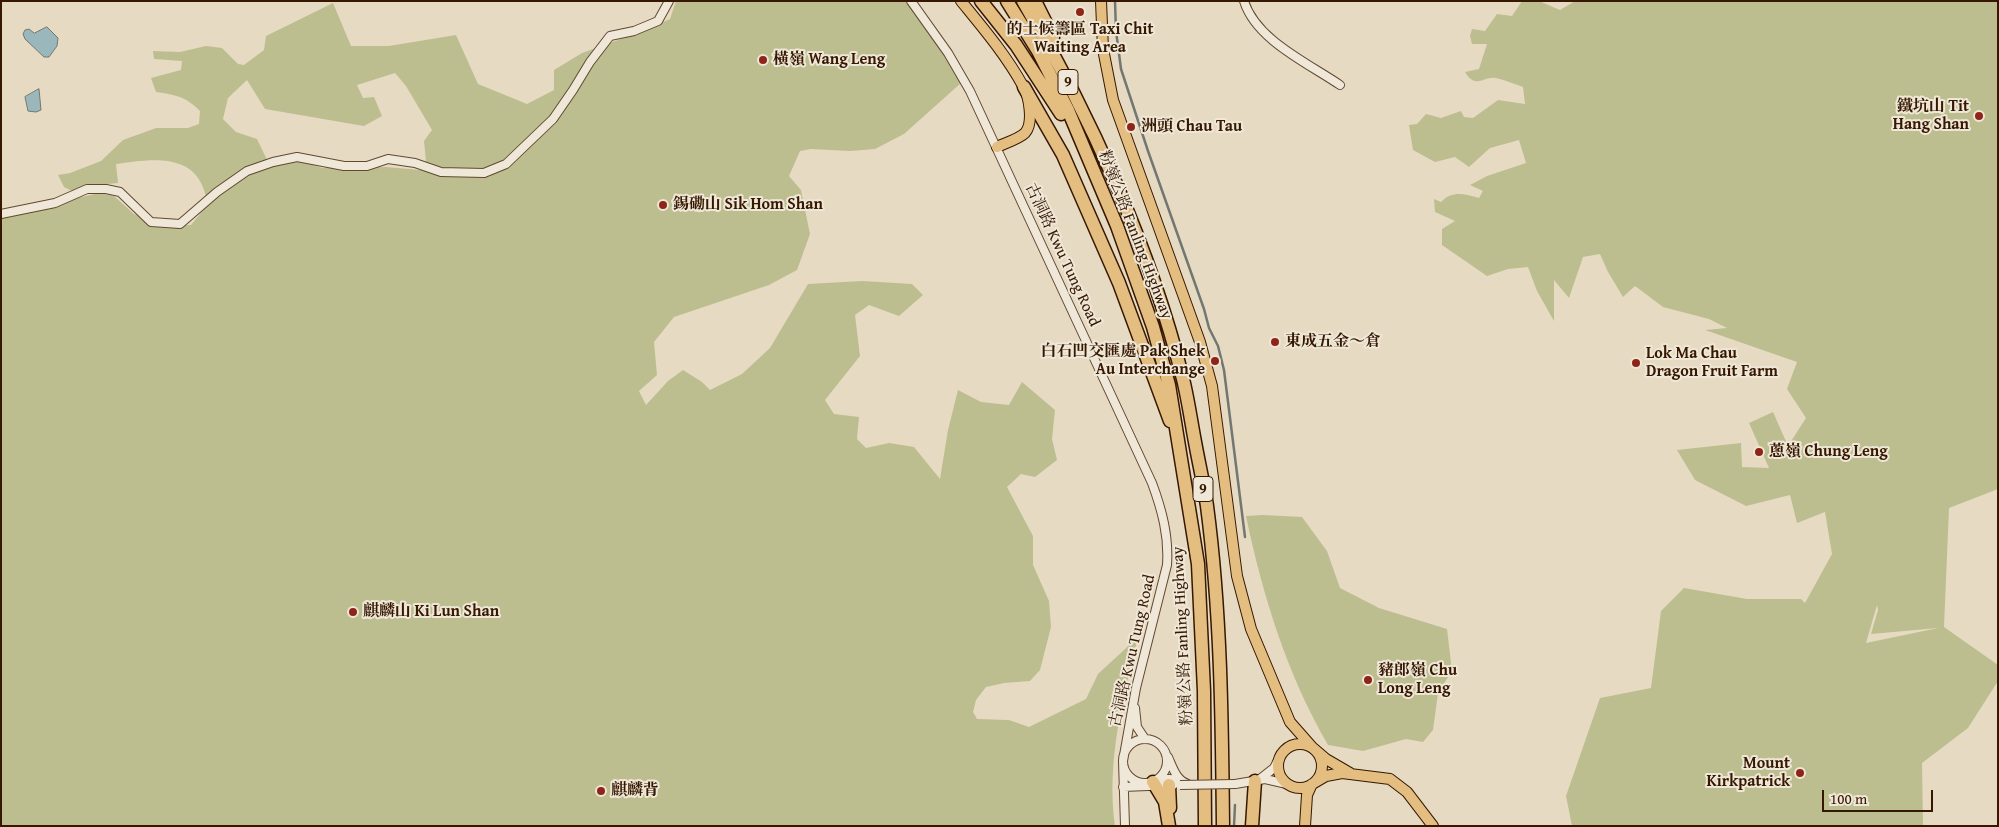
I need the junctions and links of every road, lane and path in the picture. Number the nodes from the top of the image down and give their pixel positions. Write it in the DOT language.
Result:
graph roads {
  1 [pos="669,1"];
  2 [pos="911,1"];
  3 [pos="961,1"];
  4 [pos="982,1"];
  5 [pos="1007,1"];
  6 [pos="1023,1"];
  7 [pos="1035,1"];
  8 [pos="1101,1"];
  9 [pos="1244,1"];
  10 [pos="1340,85"];
  11 [pos="1024,87"];
  12 [pos="997,147"];
  13 [pos="1087,156"];
  14 [pos="1108,165"];
  15 [pos="1,214"];
  16 [pos="1179,441"];
  17 [pos="1136,688"];
  18 [pos="1290,722"];
  19 [pos="1145,739"];
  20 [pos="1310,746"];
  21 [pos="1166,753"];
  22 [pos="1282,753"];
  23 [pos="1123,761"];
  24 [pos="1350,773"];
  25 [pos="1256,781"];
  26 [pos="1138,782"];
  27 [pos="1170,783"];
  28 [pos="1313,784"];
  29 [pos="1290,785"];
  30 [pos="1122,786"];
  31 [pos="1123,797"];
  32 [pos="1306,811"];
  33 [pos="1125,826"];
  34 [pos="1170,826"];
  35 [pos="1205,826"];
  36 [pos="1222,826"];
  37 [pos="1252,826"];
  38 [pos="1305,826"];
  39 [pos="1433,826"];
  1 -- 15 [label="street"];
  2 -- 12 [label="street, 古洞路 Kwu Tung Road"];
  3 -- 11 [label="main road"];
  4 -- 13 [label="highway"];
  5 -- 13 [label="highway, 粉嶺公路 Fanling Highway / 9"];
  6 -- 14 [label="highway, 粉嶺公路 Fanling Highway / 9"];
  7 -- 14 [label="highway"];
  8 -- 18 [label="main road"];
  9 -- 10 [label="street"];
  11 -- 12 [label="main road"];
  11 -- 16 [label="highway"];
  12 -- 17 [label="street, 古洞路 Kwu Tung Road"];
  13 -- 16 [label="highway, 粉嶺公路 Fanling Highway / 9"];
  14 -- 36 [label="highway, 粉嶺公路 Fanling Highway / 9"];
  16 -- 35 [label="highway, 粉嶺公路 Fanling Highway / 9"];
  17 -- 19 [label="street"];
  17 -- 23 [label="street, 古洞路 Kwu Tung Road"];
  18 -- 20 [label="main road"];
  18 -- 22 [label="main road"];
  19 -- 21 [label="street"];
  19 -- 23 [label="street"];
  20 -- 22 [label="main road"];
  20 -- 24 [label="main road"];
  20 -- 28 [label="main road"];
  21 -- 27 [label="street"];
  21 -- 27 [label="street"];
  22 -- 25 [label="street"];
  22 -- 29 [label="main road"];
  23 -- 26 [label="street"];
  23 -- 30 [label="street, 古洞路 Kwu Tung Road"];
  24 -- 28 [label="main road"];
  24 -- 39 [label="main road"];
  25 -- 27 [label="street, bridge"];
  25 -- 29 [label="street"];
  25 -- 37 [label="highway"];
  26 -- 27 [label="street"];
  26 -- 31 [label="street"];
  27 -- 30 [label="street"];
  27 -- 34 [label="highway"];
  28 -- 29 [label="main road"];
  28 -- 32 [label="main road"];
  29 -- 32 [label="main road"];
  30 -- 31 [label="street, 古洞路 Kwu Tung Road"];
  31 -- 33 [label="street, 古洞路 Kwu Tung Road"];
  32 -- 38 [label="main road"];
}
